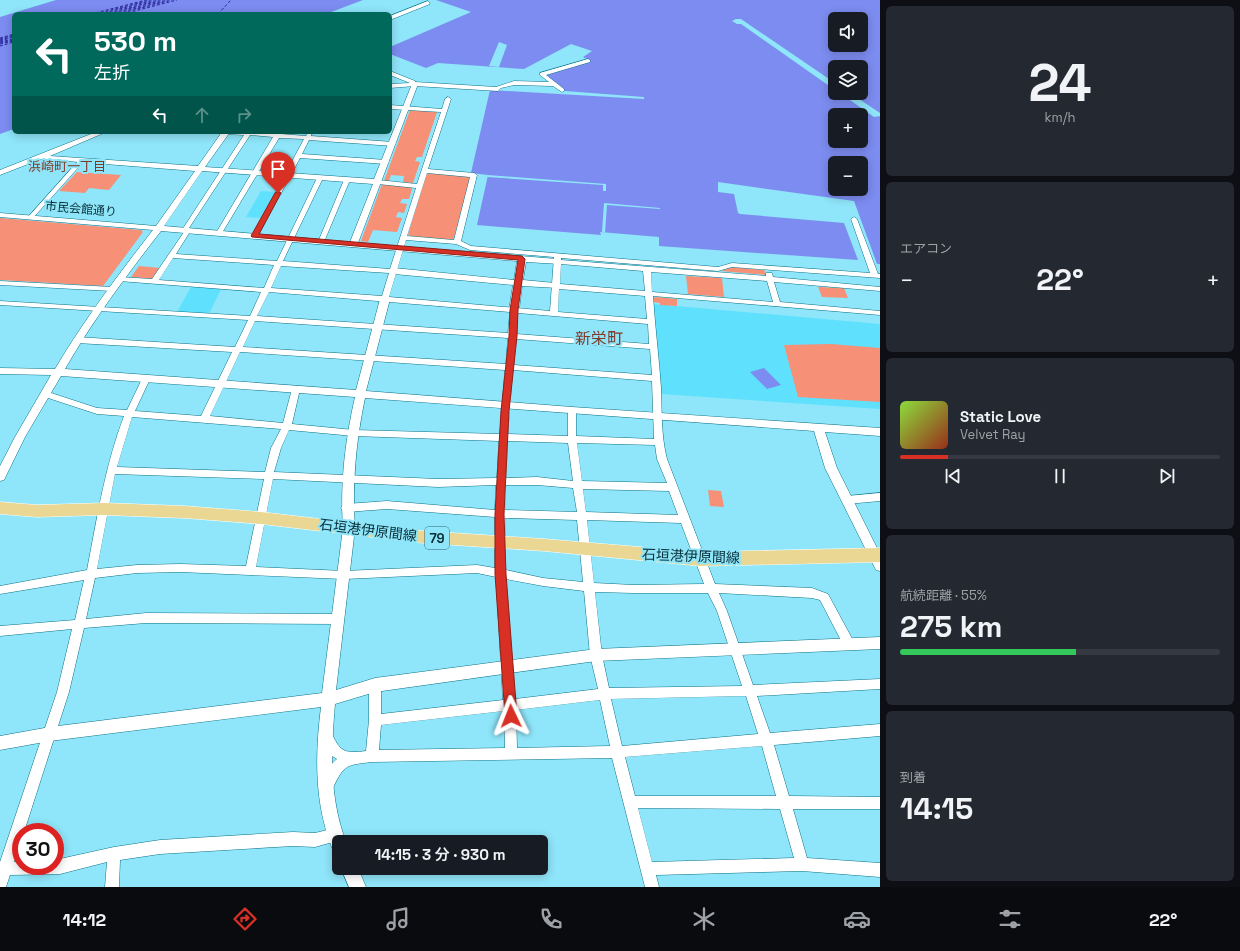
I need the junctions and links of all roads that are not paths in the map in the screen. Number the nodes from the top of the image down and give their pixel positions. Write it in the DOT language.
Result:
graph roads {
  1 [pos="428,3"];
  2 [pos="392,17"];
  3 [pos="588,61"];
  4 [pos="392,74"];
  5 [pos="415,84"];
  6 [pos="554,84"];
  7 [pos="392,86"];
  8 [pos="562,90"];
  9 [pos="448,99"];
  10 [pos="392,106"];
  11 [pos="407,108"];
  12 [pos="444,111"];
  13 [pos="97,134"];
  14 [pos="225,134"];
  15 [pos="247,134"];
  16 [pos="278,134"];
  17 [pos="339,134"];
  18 [pos="309,135"];
  19 [pos="337,140"];
  20 [pos="393,144"];
  21 [pos="39,156"];
  22 [pos="298,156"];
  23 [pos="82,160"];
  24 [pos="386,162"];
  25 [pos="199,169"];
  26 [pos="223,170"];
  27 [pos="424,171"];
  28 [pos="0,173"];
  29 [pos="254,173"];
  30 [pos="288,175"];
  31 [pos="320,178"];
  32 [pos="347,180"];
  33 [pos="378,182"];
  34 [pos="419,186"];
  35 [pos="0,215"];
  36 [pos="31,217"];
  37 [pos="854,219"];
  38 [pos="159,228"];
  39 [pos="186,230"];
  40 [pos="219,233"];
  41 [pos="254,236"];
  42 [pos="403,238"];
  43 [pos="290,239"];
  44 [pos="321,242"];
  45 [pos="457,242"];
  46 [pos="353,245"];
  47 [pos="400,248"];
  48 [pos="171,256"];
  49 [pos="522,259"];
  50 [pos="558,259"];
  51 [pos="279,263"];
  52 [pos="647,267"];
  53 [pos="768,268"];
  54 [pos="394,271"];
  55 [pos="878,276"];
  56 [pos="119,279"];
  57 [pos="770,279"];
  58 [pos="154,282"];
  59 [pos="0,283"];
  60 [pos="518,283"];
  61 [pos="555,286"];
  62 [pos="880,288"];
  63 [pos="112,289"];
  64 [pos="266,290"];
  65 [pos="649,294"];
  66 [pos="385,299"];
  67 [pos="0,303"];
  68 [pos="777,304"];
  69 [pos="98,309"];
  70 [pos="514,310"];
  71 [pos="880,313"];
  72 [pos="554,314"];
  73 [pos="253,318"];
  74 [pos="651,322"];
  75 [pos="378,326"];
  76 [pos="513,336"];
  77 [pos="77,340"];
  78 [pos="653,347"];
  79 [pos="237,350"];
  80 [pos="370,357"];
  81 [pos="510,368"];
  82 [pos="0,371"];
  83 [pos="57,372"];
  84 [pos="656,378"];
  85 [pos="146,379"];
  86 [pos="221,383"];
  87 [pos="296,389"];
  88 [pos="362,393"];
  89 [pos="45,394"];
  90 [pos="506,405"];
  91 [pos="572,411"];
  92 [pos="129,414"];
  93 [pos="658,417"];
  94 [pos="204,419"];
  95 [pos="287,426"];
  96 [pos="818,427"];
  97 [pos="880,432"];
  98 [pos="354,433"];
  99 [pos="504,437"];
  100 [pos="572,441"];
  101 [pos="657,442"];
  102 [pos="112,470"];
  103 [pos="269,476"];
  104 [pos="0,477"];
  105 [pos="348,478"];
  106 [pos="502,481"];
  107 [pos="577,485"];
  108 [pos="672,487"];
  109 [pos="880,497"];
  110 [pos="847,500"];
  111 [pos="0,508"];
  112 [pos="346,508"];
  113 [pos="104,510"];
  114 [pos="500,514"];
  115 [pos="582,517"];
  116 [pos="261,518"];
  117 [pos="684,519"];
  118 [pos="349,528"];
  119 [pos="500,541"];
  120 [pos="584,549"];
  121 [pos="878,558"];
  122 [pos="701,559"];
  123 [pos="250,571"];
  124 [pos="91,574"];
  125 [pos="501,574"];
  126 [pos="344,575"];
  127 [pos="588,587"];
  128 [pos="711,588"];
  129 [pos="0,590"];
  130 [pos="338,618"];
  131 [pos="79,624"];
  132 [pos="0,631"];
  133 [pos="880,643"];
  134 [pos="850,644"];
  135 [pos="735,649"];
  136 [pos="596,655"];
  137 [pos="507,666"];
  138 [pos="880,684"];
  139 [pos="375,685"];
  140 [pos="749,691"];
  141 [pos="605,694"];
  142 [pos="328,699"];
  143 [pos="511,703"];
  144 [pos="375,720"];
  145 [pos="880,730"];
  146 [pos="325,732"];
  147 [pos="50,734"];
  148 [pos="766,739"];
  149 [pos="0,743"];
  150 [pos="617,752"];
  151 [pos="511,754"];
  152 [pos="372,756"];
  153 [pos="348,758"];
  154 [pos="327,790"];
  155 [pos="630,802"];
  156 [pos="784,802"];
  157 [pos="880,803"];
  158 [pos="336,835"];
  159 [pos="332,840"];
  160 [pos="114,854"];
  161 [pos="802,864"];
  162 [pos="3,869"];
  163 [pos="648,869"];
  164 [pos="880,870"];
  165 [pos="352,875"];
  166 [pos="0,885"];
  167 [pos="354,886"];
  168 [pos="112,887"];
  169 [pos="652,887"];
  1 -- 2 [label="street"];
  3 -- 6 [label="street"];
  4 -- 5 [label="street"];
  5 -- 6 [label="street"];
  5 -- 7 [label="street"];
  5 -- 11 [label="street"];
  6 -- 8 [label="street"];
  9 -- 12 [label="street"];
  10 -- 11 [label="street"];
  11 -- 12 [label="street"];
  11 -- 20 [label="street"];
  12 -- 27 [label="street"];
  13 -- 21 [label="street"];
  14 -- 25 [label="street"];
  15 -- 26 [label="street"];
  16 -- 18 [label="street"];
  16 -- 29 [label="street"];
  17 -- 19 [label="street"];
  18 -- 19 [label="street"];
  18 -- 22 [label="street"];
  19 -- 20 [label="street"];
  20 -- 24 [label="street"];
  21 -- 23 [label="street"];
  21 -- 28 [label="street"];
  22 -- 24 [label="street"];
  22 -- 30 [label="street"];
  23 -- 25 [label="street"];
  23 -- 36 [label="street"];
  24 -- 33 [label="street"];
  25 -- 26 [label="street"];
  25 -- 38 [label="street"];
  26 -- 29 [label="street"];
  26 -- 39 [label="street"];
  27 -- 34 [label="street"];
  27 -- 45 [label="street"];
  29 -- 30 [label="street"];
  29 -- 40 [label="street"];
  30 -- 31 [label="street"];
  30 -- 41 [label="street"];
  31 -- 32 [label="street"];
  31 -- 43 [label="street"];
  32 -- 33 [label="street"];
  32 -- 44 [label="street"];
  33 -- 34 [label="street"];
  33 -- 46 [label="street"];
  34 -- 42 [label="street"];
  35 -- 36 [label="street, 市民会館通り"];
  36 -- 38 [label="street, 市民会館通り"];
  37 -- 55 [label="street"];
  38 -- 39 [label="street, 市民会館通り"];
  38 -- 56 [label="street"];
  39 -- 40 [label="street, 市民会館通り"];
  39 -- 48 [label="street"];
  40 -- 41 [label="street, 市民会館通り"];
  41 -- 43 [label="street, 市民会館通り"];
  42 -- 45 [label="street"];
  42 -- 47 [label="street"];
  43 -- 44 [label="street, 市民会館通り"];
  43 -- 51 [label="street"];
  44 -- 46 [label="street, 市民会館通り"];
  45 -- 50 [label="street"];
  46 -- 47 [label="street, 市民会館通り"];
  47 -- 49 [label="street, 市民会館通り"];
  47 -- 54 [label="street"];
  48 -- 51 [label="street"];
  48 -- 58 [label="street"];
  49 -- 50 [label="street, 市民会館通り"];
  49 -- 60 [label="street"];
  50 -- 52 [label="street"];
  50 -- 61 [label="street"];
  51 -- 54 [label="street"];
  51 -- 64 [label="street"];
  52 -- 53 [label="street"];
  52 -- 57 [label="street"];
  52 -- 65 [label="street"];
  53 -- 55 [label="street"];
  53 -- 57 [label="street"];
  54 -- 60 [label="street"];
  54 -- 66 [label="street"];
  56 -- 58 [label="street"];
  56 -- 63 [label="street"];
  57 -- 62 [label="street"];
  57 -- 68 [label="street"];
  58 -- 64 [label="street"];
  59 -- 63 [label="street"];
  60 -- 61 [label="street"];
  60 -- 70 [label="street"];
  61 -- 65 [label="street"];
  61 -- 72 [label="street"];
  63 -- 69 [label="street"];
  64 -- 66 [label="street"];
  64 -- 73 [label="street"];
  65 -- 68 [label="street"];
  65 -- 74 [label="street"];
  66 -- 70 [label="street"];
  66 -- 75 [label="street"];
  67 -- 69 [label="street"];
  68 -- 71 [label="street"];
  69 -- 73 [label="street"];
  69 -- 77 [label="street"];
  70 -- 72 [label="street"];
  70 -- 76 [label="street"];
  72 -- 74 [label="street"];
  73 -- 75 [label="street"];
  73 -- 79 [label="street"];
  74 -- 78 [label="street"];
  75 -- 76 [label="street"];
  75 -- 80 [label="street"];
  76 -- 78 [label="street"];
  76 -- 81 [label="street"];
  77 -- 79 [label="street"];
  77 -- 83 [label="street"];
  78 -- 84 [label="street"];
  79 -- 80 [label="street"];
  79 -- 86 [label="street"];
  80 -- 81 [label="street"];
  80 -- 88 [label="street"];
  81 -- 84 [label="street"];
  81 -- 90 [label="street"];
  82 -- 83 [label="street"];
  83 -- 85 [label="street"];
  83 -- 89 [label="street"];
  84 -- 93 [label="street"];
  85 -- 86 [label="street"];
  85 -- 92 [label="street"];
  86 -- 87 [label="street"];
  86 -- 94 [label="street"];
  87 -- 88 [label="street"];
  87 -- 95 [label="street"];
  88 -- 90 [label="street"];
  88 -- 98 [label="street"];
  89 -- 92 [label="street"];
  89 -- 104 [label="street"];
  90 -- 91 [label="street"];
  90 -- 99 [label="street"];
  91 -- 93 [label="street"];
  91 -- 100 [label="street"];
  92 -- 94 [label="street"];
  92 -- 102 [label="street"];
  93 -- 96 [label="street"];
  93 -- 101 [label="street"];
  94 -- 95 [label="street"];
  95 -- 98 [label="street"];
  95 -- 103 [label="street"];
  96 -- 97 [label="street"];
  96 -- 110 [label="street"];
  98 -- 99 [label="street"];
  98 -- 105 [label="street"];
  99 -- 100 [label="street"];
  99 -- 106 [label="street"];
  100 -- 101 [label="street"];
  100 -- 107 [label="street"];
  101 -- 108 [label="street"];
  102 -- 103 [label="street"];
  102 -- 113 [label="street"];
  103 -- 105 [label="street"];
  103 -- 116 [label="street"];
  105 -- 106 [label="street"];
  105 -- 112 [label="street"];
  106 -- 107 [label="street"];
  106 -- 114 [label="street"];
  107 -- 108 [label="street"];
  107 -- 115 [label="street"];
  108 -- 117 [label="street"];
  109 -- 110 [label="street"];
  110 -- 121 [label="street"];
  111 -- 113 [label="main road, 石垣港伊原間線 / 79"];
  112 -- 114 [label="street"];
  112 -- 118 [label="street"];
  113 -- 116 [label="main road, 石垣港伊原間線 / 79"];
  113 -- 124 [label="street"];
  114 -- 115 [label="street"];
  114 -- 119 [label="street"];
  115 -- 117 [label="street"];
  115 -- 120 [label="street"];
  116 -- 118 [label="main road, 石垣港伊原間線 / 79"];
  116 -- 123 [label="street"];
  117 -- 122 [label="street"];
  118 -- 119 [label="main road, 石垣港伊原間線 / 79"];
  118 -- 126 [label="street"];
  119 -- 120 [label="main road, 石垣港伊原間線 / 79"];
  119 -- 125 [label="street"];
  120 -- 122 [label="main road, 石垣港伊原間線 / 79"];
  120 -- 127 [label="street"];
  121 -- 122 [label="main road, 石垣港伊原間線 / 79"];
  122 -- 128 [label="street"];
  123 -- 124 [label="street"];
  123 -- 126 [label="street"];
  124 -- 129 [label="street"];
  124 -- 131 [label="street"];
  125 -- 126 [label="street"];
  125 -- 127 [label="street"];
  125 -- 137 [label="street"];
  126 -- 130 [label="street"];
  127 -- 128 [label="street"];
  127 -- 136 [label="street"];
  128 -- 134 [label="street"];
  128 -- 135 [label="street"];
  130 -- 131 [label="street"];
  130 -- 142 [label="street"];
  131 -- 132 [label="street"];
  131 -- 147 [label="street"];
  133 -- 134 [label="street"];
  134 -- 135 [label="street"];
  135 -- 136 [label="street"];
  135 -- 140 [label="street"];
  136 -- 137 [label="street"];
  136 -- 141 [label="street"];
  137 -- 139 [label="street"];
  137 -- 143 [label="street"];
  138 -- 140 [label="street"];
  139 -- 142 [label="street"];
  139 -- 144 [label="street"];
  140 -- 141 [label="street"];
  140 -- 148 [label="street"];
  141 -- 143 [label="street"];
  141 -- 150 [label="street"];
  142 -- 146 [label="street"];
  142 -- 147 [label="street"];
  143 -- 144 [label="street"];
  143 -- 151 [label="street"];
  144 -- 152 [label="street"];
  145 -- 148 [label="street"];
  146 -- 153 [label="street"];
  146 -- 154 [label="street"];
  147 -- 149 [label="street"];
  147 -- 162 [label="street"];
  148 -- 150 [label="street"];
  148 -- 156 [label="street"];
  150 -- 151 [label="street"];
  150 -- 155 [label="street"];
  151 -- 152 [label="street"];
  152 -- 153 [label="street"];
  153 -- 154 [label="street"];
  154 -- 158 [label="street"];
  155 -- 156 [label="street"];
  155 -- 163 [label="street"];
  156 -- 157 [label="street"];
  156 -- 161 [label="street"];
  159 -- 160 [label="street"];
  160 -- 162 [label="street"];
  160 -- 168 [label="street"];
  161 -- 163 [label="street"];
  161 -- 164 [label="street"];
  162 -- 166 [label="street"];
  163 -- 169 [label="street"];
  165 -- 167 [label="street"];
}
